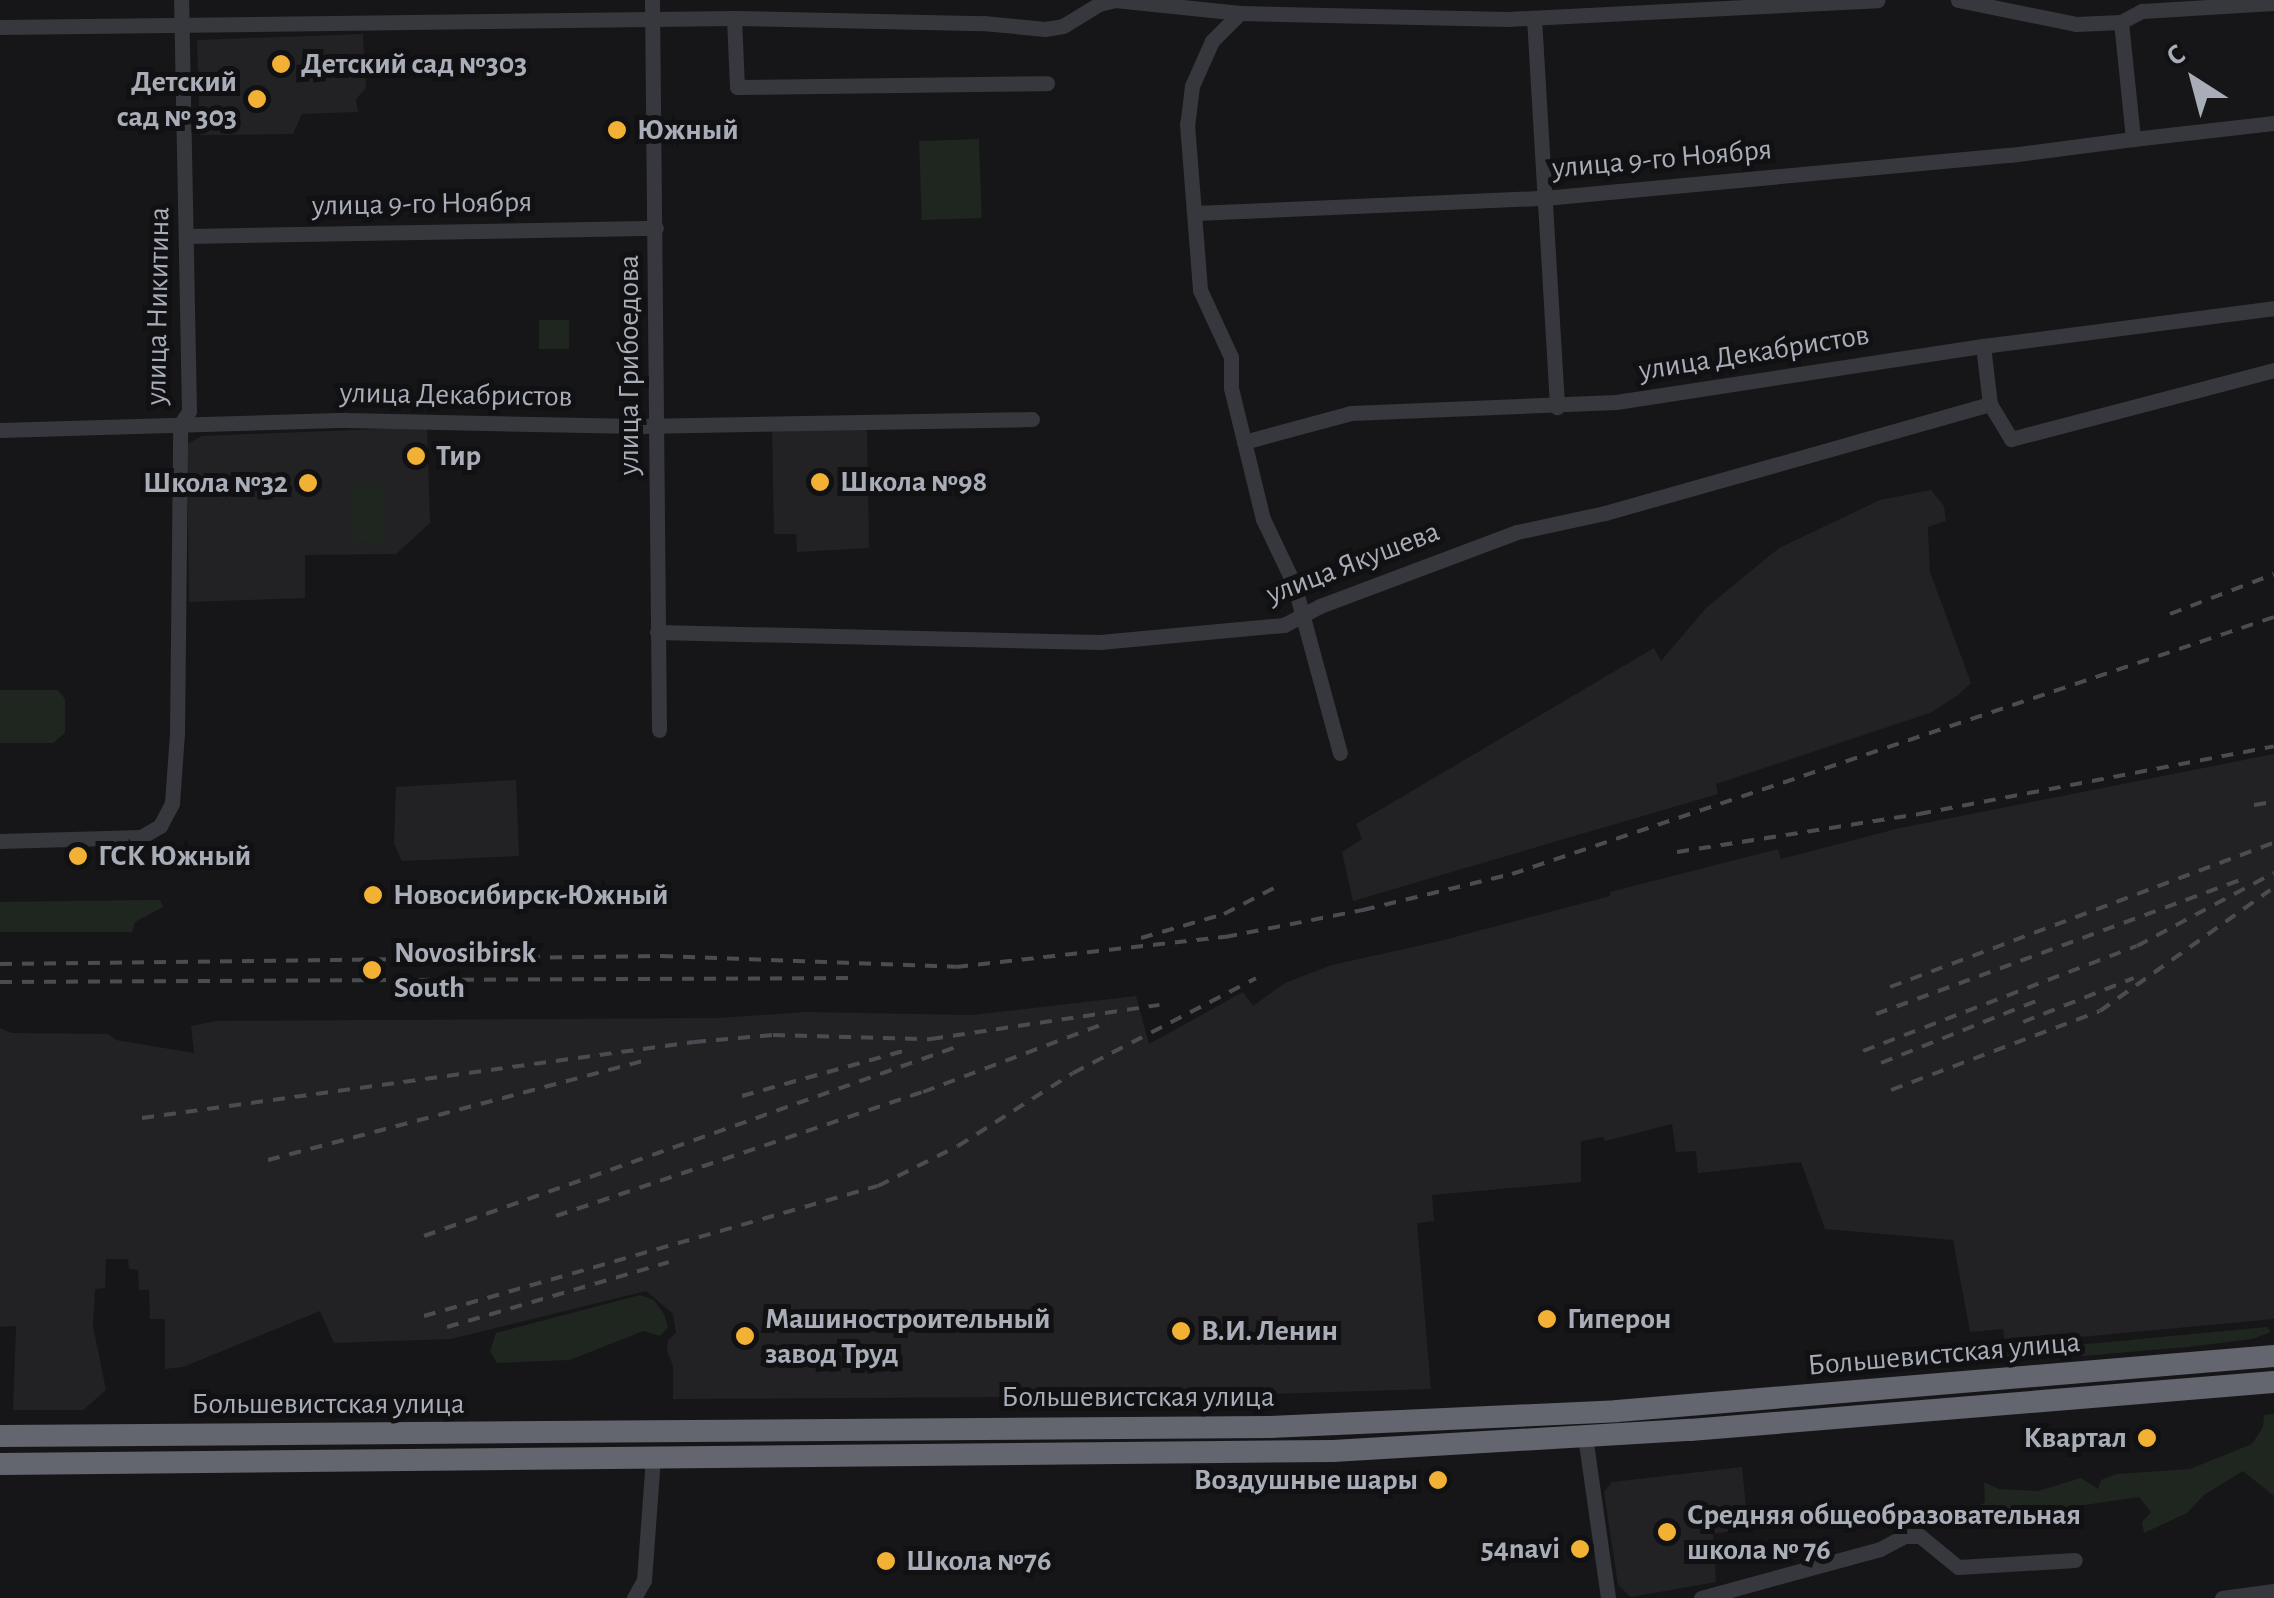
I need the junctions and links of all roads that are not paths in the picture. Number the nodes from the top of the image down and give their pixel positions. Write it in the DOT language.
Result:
graph roads {
  1 [pos="181,0"];
  2 [pos="652,0"];
  3 [pos="1878,0"];
  4 [pos="1958,0"];
  5 [pos="2274,3"];
  6 [pos="2142,6"];
  7 [pos="1240,13"];
  8 [pos="734,18"];
  9 [pos="1534,18"];
  10 [pos="651,20"];
  11 [pos="2121,22"];
  12 [pos="0,27"];
  13 [pos="180,27"];
  14 [pos="1047,83"];
  15 [pos="2274,123"];
  16 [pos="2133,139"];
  17 [pos="1544,198"];
  18 [pos="1196,213"];
  19 [pos="656,228"];
  20 [pos="188,236"];
  21 [pos="2274,308"];
  22 [pos="1983,346"];
  23 [pos="2274,370"];
  24 [pos="1990,404"];
  25 [pos="1557,406"];
  26 [pos="1032,419"];
  27 [pos="180,425"];
  28 [pos="657,426"];
  29 [pos="0,430"];
  30 [pos="1244,442"];
  31 [pos="1302,618"];
  32 [pos="656,632"];
  33 [pos="659,730"];
  34 [pos="1340,753"];
  35 [pos="0,840"];
  36 [pos="2274,1356"];
  37 [pos="2274,1382"];
  38 [pos="0,1436"];
  39 [pos="1585,1436"];
  40 [pos="653,1458"];
  41 [pos="0,1464"];
  42 [pos="2076,1560"];
  43 [pos="2274,1591"];
  44 [pos="634,1598"];
  45 [pos="1608,1598"];
  46 [pos="1701,1598"];
  47 [pos="2222,1598"];
  1 -- 13 [label="street, улица Никитина"];
  2 -- 10 [label="street, улица Грибоедова"];
  3 -- 9 [label="street"];
  4 -- 11 [label="street"];
  5 -- 6 [label="street"];
  6 -- 11 [label="street"];
  7 -- 8 [label="street"];
  7 -- 9 [label="street"];
  7 -- 18 [label="street"];
  8 -- 10 [label="street"];
  8 -- 14 [label="street"];
  9 -- 17 [label="street"];
  10 -- 13 [label="street"];
  10 -- 19 [label="street, улица Грибоедова"];
  11 -- 16 [label="street"];
  12 -- 13 [label="street"];
  13 -- 20 [label="street, улица Никитина"];
  15 -- 16 [label="street, улица 9-го Ноября"];
  16 -- 17 [label="street, улица 9-го Ноября"];
  17 -- 18 [label="street, улица 9-го Ноября"];
  17 -- 25 [label="street"];
  18 -- 30 [label="street"];
  19 -- 20 [label="street, улица 9-го Ноября"];
  19 -- 28 [label="street, улица Грибоедова"];
  20 -- 27 [label="street, улица Никитина"];
  21 -- 22 [label="street, улица Декабристов"];
  22 -- 24 [label="street"];
  22 -- 25 [label="street, улица Декабристов"];
  23 -- 24 [label="street"];
  24 -- 31 [label="street, улица Якушева"];
  25 -- 30 [label="street, улица Декабристов"];
  26 -- 28 [label="street, улица Декабристов"];
  27 -- 28 [label="street, улица Декабристов"];
  27 -- 29 [label="street, улица Декабристов"];
  27 -- 35 [label="street, улица Никитина"];
  28 -- 32 [label="street, улица Грибоедова"];
  30 -- 31 [label="street"];
  31 -- 32 [label="street, улица Якушева"];
  31 -- 34 [label="street"];
  32 -- 33 [label="street, улица Грибоедова"];
  36 -- 38 [label="highway, Большевистская улица"];
  37 -- 39 [label="highway, Большевистская улица"];
  39 -- 40 [label="highway, Большевистская улица"];
  39 -- 45 [label="street"];
  40 -- 41 [label="highway, Большевистская улица"];
  40 -- 44 [label="street"];
  42 -- 46 [label="street"];
  43 -- 47 [label="street"];
}
